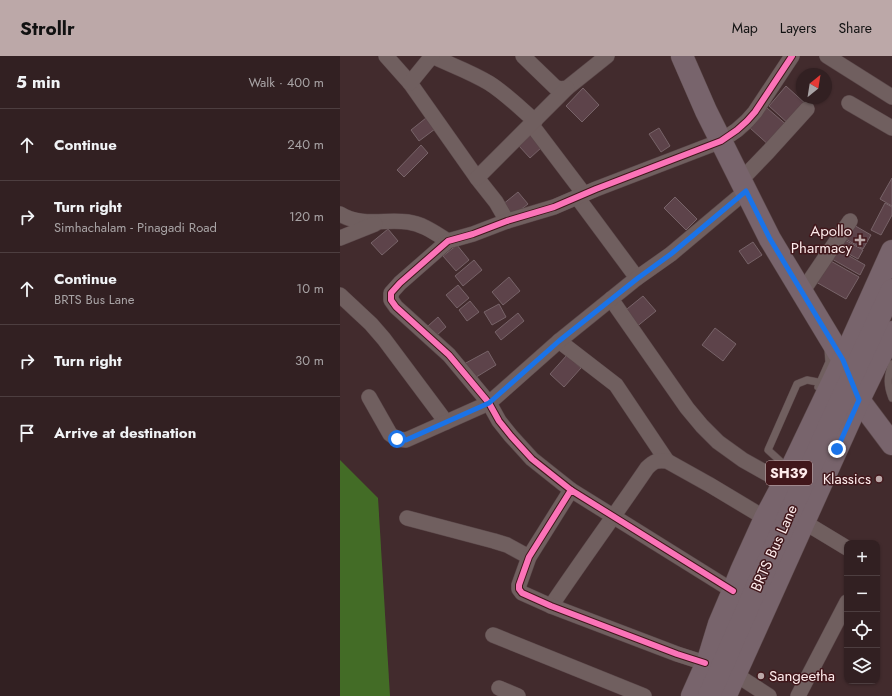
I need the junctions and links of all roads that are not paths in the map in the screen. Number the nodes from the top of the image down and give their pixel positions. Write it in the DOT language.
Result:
graph roads {
  1 [pos="386,56"];
  2 [pos="432,56"];
  3 [pos="523,56"];
  4 [pos="607,56"];
  5 [pos="682,56"];
  6 [pos="792,56"];
  7 [pos="827,56"];
  8 [pos="410,83"];
  9 [pos="567,88"];
  10 [pos="892,97"];
  11 [pos="849,103"];
  12 [pos="807,110"];
  13 [pos="533,123"];
  14 [pos="892,128"];
  15 [pos="721,141"];
  16 [pos="477,178"];
  17 [pos="743,186"];
  18 [pos="581,195"];
  19 [pos="340,214"];
  20 [pos="382,221"];
  21 [pos="507,221"];
  22 [pos="850,221"];
  23 [pos="340,238"];
  24 [pos="448,241"];
  25 [pos="892,251"];
  26 [pos="638,278"];
  27 [pos="892,290"];
  28 [pos="802,292"];
  29 [pos="340,294"];
  30 [pos="611,298"];
  31 [pos="824,329"];
  32 [pos="892,332"];
  33 [pos="559,341"];
  34 [pos="892,364"];
  35 [pos="832,380"];
  36 [pos="369,397"];
  37 [pos="892,398"];
  38 [pos="859,400"];
  39 [pos="489,403"];
  40 [pos="446,422"];
  41 [pos="892,444"];
  42 [pos="667,461"];
  43 [pos="780,479"];
  44 [pos="571,490"];
  45 [pos="614,517"];
  46 [pos="407,518"];
  47 [pos="804,522"];
  48 [pos="844,546"];
  49 [pos="529,557"];
  50 [pos="733,591"];
  51 [pos="551,606"];
  52 [pos="844,608"];
  53 [pos="493,635"];
  54 [pos="705,663"];
  55 [pos="735,674"];
  56 [pos="499,688"];
  57 [pos="518,696"];
  58 [pos="644,696"];
  59 [pos="692,696"];
  60 [pos="709,696"];
  61 [pos="725,696"];
  62 [pos="769,696"];
  63 [pos="798,696"];
  1 -- 8 [label="street"];
  2 -- 8 [label="street"];
  2 -- 13 [label="street"];
  3 -- 9 [label="street"];
  4 -- 9 [label="street"];
  5 -- 15 [label="main road"];
  6 -- 15 [label="street"];
  7 -- 10 [label="street"];
  8 -- 16 [label="street"];
  9 -- 13 [label="street"];
  11 -- 14 [label="street"];
  12 -- 17 [label="street"];
  13 -- 16 [label="street"];
  13 -- 18 [label="street"];
  15 -- 17 [label="main road"];
  15 -- 18 [label="street"];
  16 -- 21 [label="street"];
  17 -- 26 [label="street"];
  17 -- 28 [label="main road"];
  18 -- 21 [label="street"];
  18 -- 26 [label="street"];
  19 -- 20 [label="street"];
  20 -- 23 [label="street"];
  20 -- 24 [label="street"];
  21 -- 24 [label="street"];
  22 -- 28 [label="street"];
  24 -- 39 [label="street"];
  25 -- 35 [label="main road, SH39"];
  26 -- 30 [label="street"];
  27 -- 35 [label="main road, BRTS Bus Lane"];
  28 -- 31 [label="main road"];
  29 -- 40 [label="street"];
  30 -- 33 [label="street"];
  30 -- 43 [label="street"];
  31 -- 35 [label="main road"];
  31 -- 35 [label="lane"];
  32 -- 38 [label="main road, SH39"];
  33 -- 39 [label="street"];
  33 -- 42 [label="street"];
  34 -- 37 [label="lane"];
  35 -- 38 [label="main road"];
  35 -- 43 [label="main road, SH39"];
  35 -- 43 [label="lane"];
  35 -- 60 [label="main road, BRTS Bus Lane"];
  36 -- 40 [label="street"];
  38 -- 41 [label="main road"];
  38 -- 47 [label="main road, SH39"];
  39 -- 40 [label="street"];
  39 -- 44 [label="street"];
  42 -- 43 [label="street"];
  42 -- 45 [label="street"];
  43 -- 50 [label="main road, SH39"];
  44 -- 45 [label="street"];
  44 -- 49 [label="street"];
  45 -- 50 [label="street"];
  45 -- 51 [label="street"];
  46 -- 49 [label="street"];
  47 -- 48 [label="street"];
  47 -- 55 [label="main road, SH39"];
  49 -- 51 [label="street"];
  50 -- 54 [label="main road, SH39"];
  51 -- 54 [label="street"];
  52 -- 63 [label="street"];
  53 -- 58 [label="street"];
  54 -- 59 [label="main road, SH39"];
  55 -- 61 [label="main road, SH39"];
  55 -- 62 [label="street"];
  56 -- 57 [label="street"];
}
